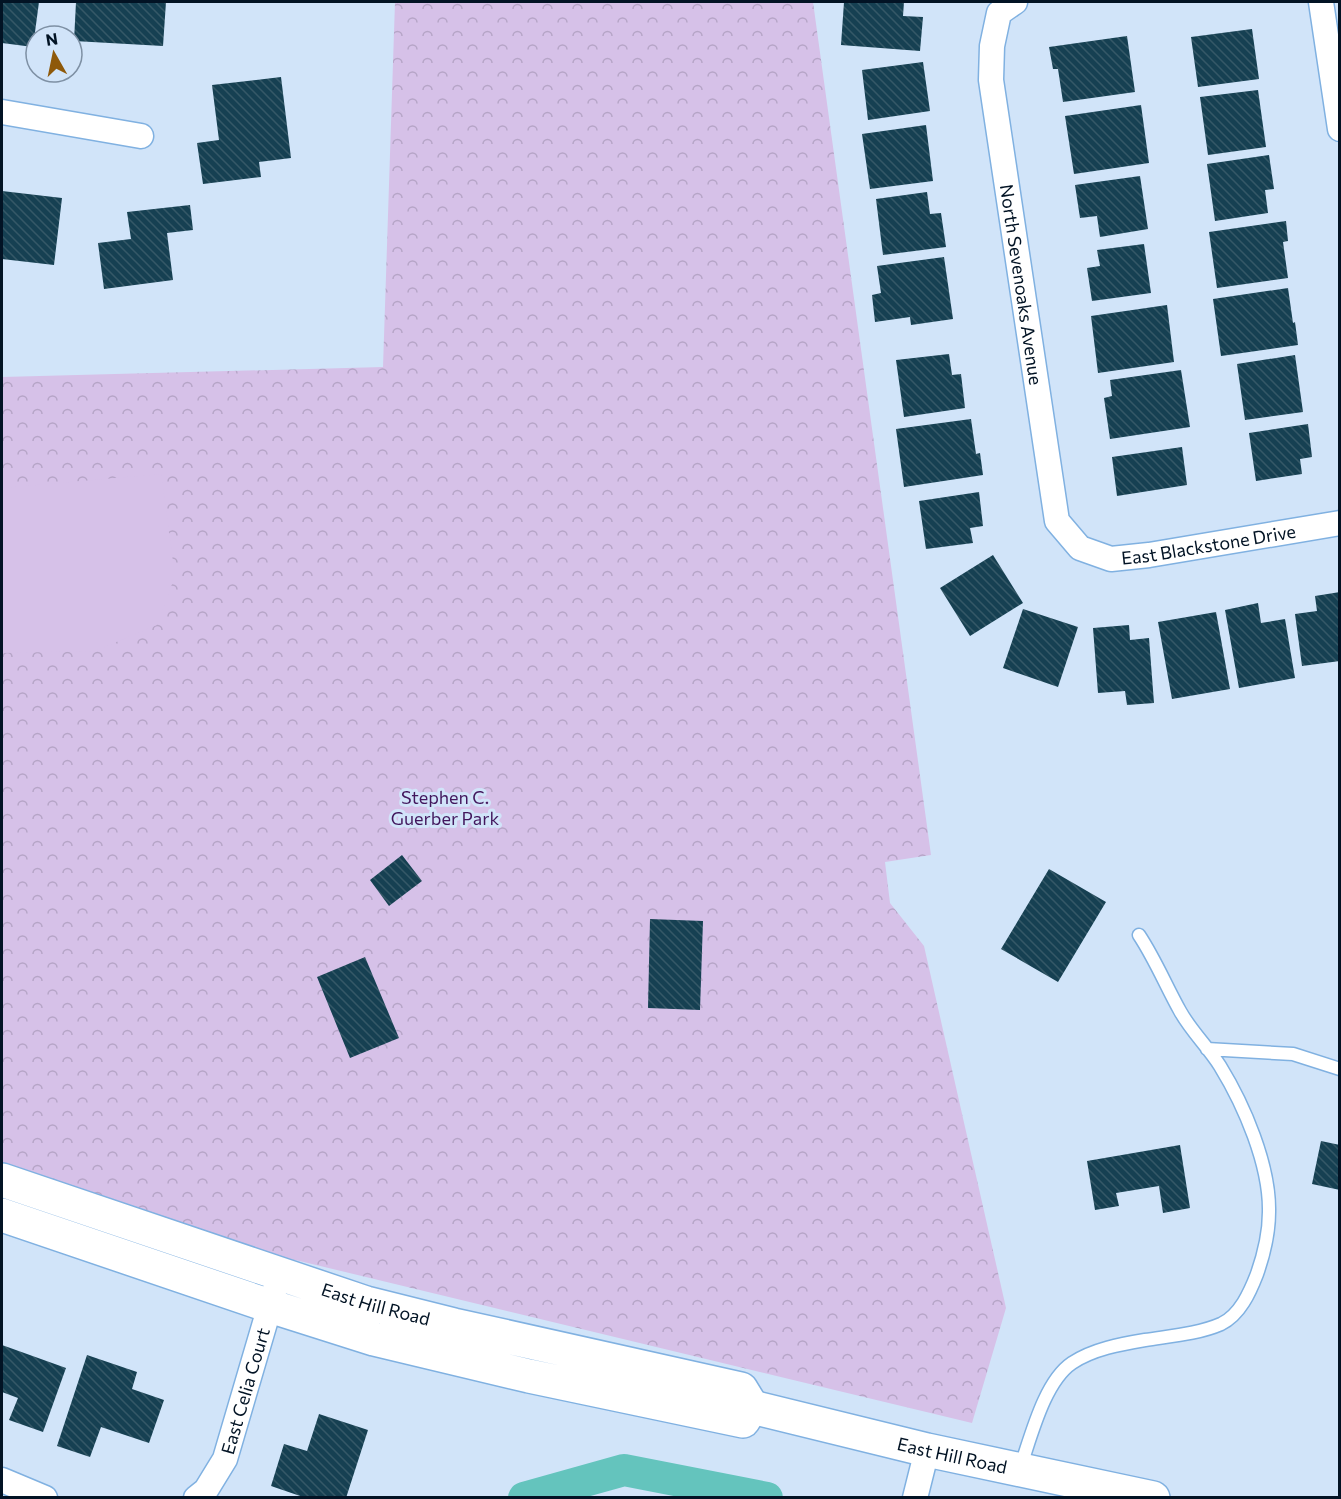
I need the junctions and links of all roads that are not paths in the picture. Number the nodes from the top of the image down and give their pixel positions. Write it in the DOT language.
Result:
graph roads {
  1 [pos="1321,2"];
  2 [pos="1007,7"];
  3 [pos="2,112"];
  4 [pos="1340,129"];
  5 [pos="141,136"];
  6 [pos="1340,523"];
  7 [pos="1080,548"];
  8 [pos="1139,935"];
  9 [pos="1207,1049"];
  10 [pos="1340,1069"];
  11 [pos="2,1180"];
  12 [pos="2,1215"];
  13 [pos="279,1275"];
  14 [pos="270,1306"];
  15 [pos="752,1407"];
  16 [pos="927,1450"];
  17 [pos="1020,1468"];
  18 [pos="2,1480"];
  19 [pos="45,1497"];
  20 [pos="196,1497"];
  21 [pos="915,1497"];
  22 [pos="1153,1497"];
  1 -- 4 [label="street"];
  2 -- 7 [label="street, North Sevenoaks Avenue"];
  3 -- 5 [label="street"];
  6 -- 7 [label="street, East Blackstone Drive"];
  8 -- 9 [label="lane"];
  9 -- 10 [label="lane"];
  9 -- 17 [label="lane"];
  11 -- 13 [label="street, East Hill Road"];
  12 -- 14 [label="street, East Hill Road"];
  13 -- 14 [label="street, East Celia Court"];
  13 -- 15 [label="street, East Hill Road"];
  14 -- 15 [label="street, East Hill Road"];
  14 -- 20 [label="street, East Celia Court"];
  15 -- 16 [label="street, East Hill Road"];
  16 -- 17 [label="street, East Hill Road"];
  16 -- 21 [label="street"];
  17 -- 22 [label="street, East Hill Road"];
  18 -- 19 [label="street"];
}
